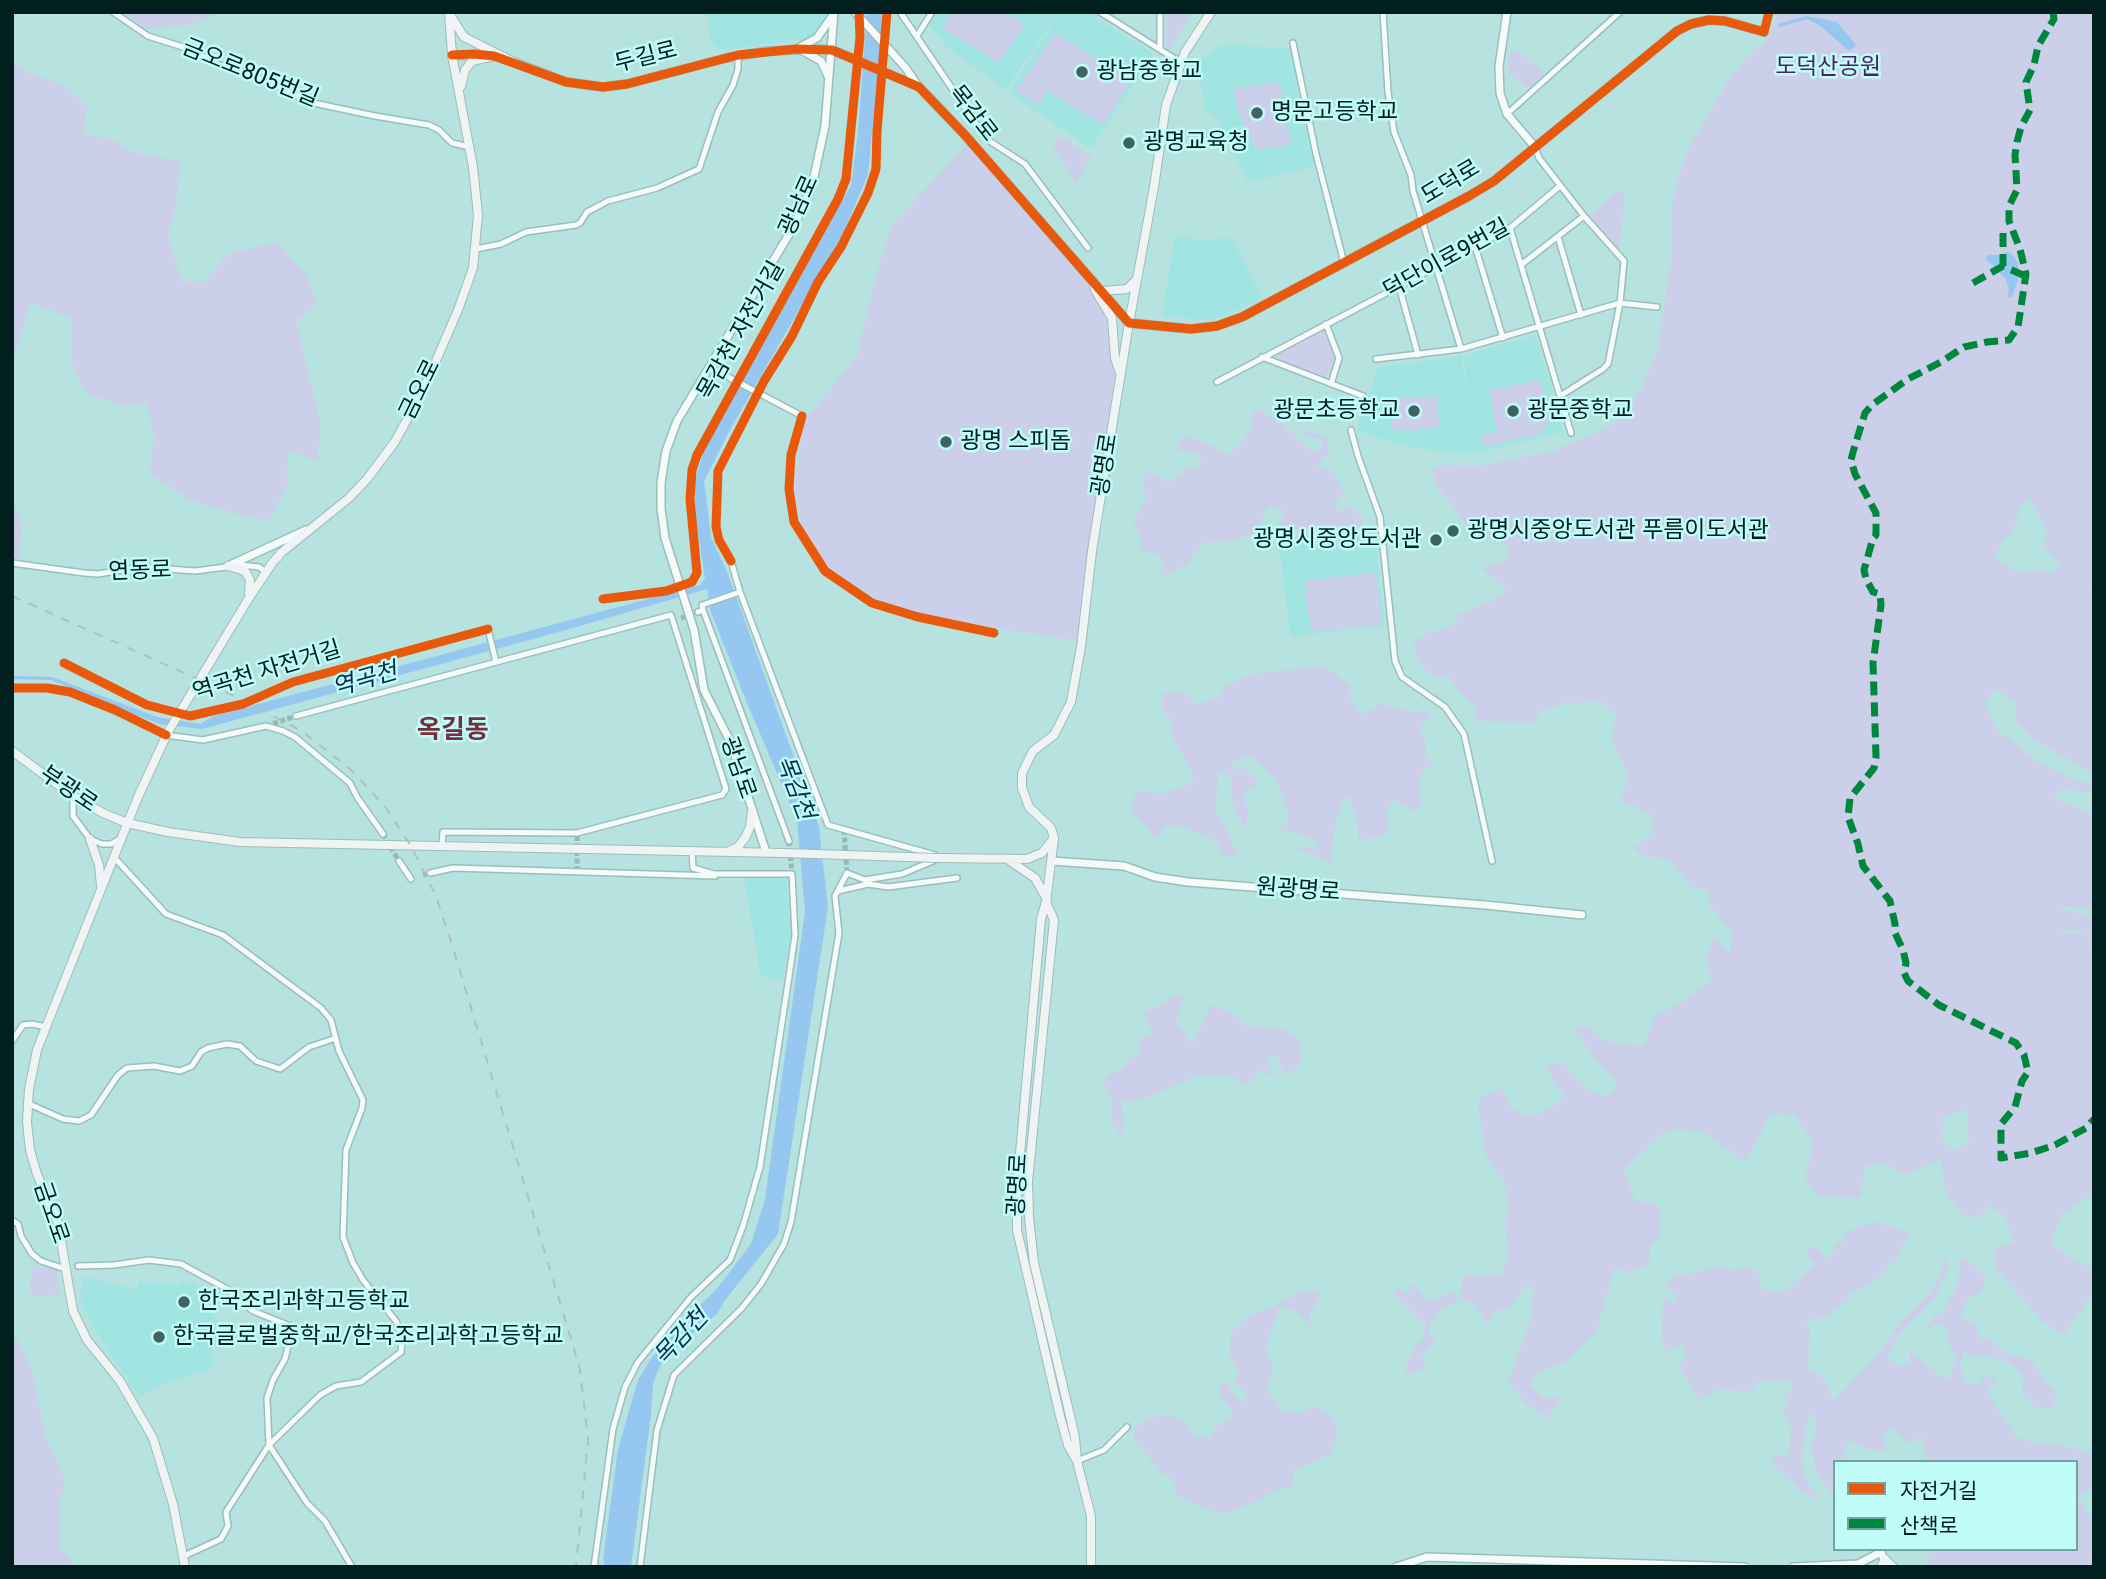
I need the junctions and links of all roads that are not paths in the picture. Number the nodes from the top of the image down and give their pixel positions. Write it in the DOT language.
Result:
graph roads {
  1 [pos="113,12"];
  2 [pos="855,12"];
  3 [pos="900,12"];
  4 [pos="932,12"];
  5 [pos="1100,12"];
  6 [pos="1160,12"];
  7 [pos="1211,12"];
  8 [pos="1382,12"];
  9 [pos="1507,12"];
  10 [pos="1620,12"];
  11 [pos="1769,12"];
  12 [pos="449,13"];
  13 [pos="834,13"];
  14 [pos="1764,32"];
  15 [pos="917,36"];
  16 [pos="1293,43"];
  17 [pos="796,48"];
  18 [pos="1160,49"];
  19 [pos="832,50"];
  20 [pos="452,55"];
  21 [pos="738,55"];
  22 [pos="494,56"];
  23 [pos="1181,62"];
  24 [pos="516,63"];
  25 [pos="829,79"];
  26 [pos="919,87"];
  27 [pos="459,92"];
  28 [pos="1507,114"];
  29 [pos="470,147"];
  30 [pos="1535,147"];
  31 [pos="1560,186"];
  32 [pos="1584,216"];
  33 [pos="1423,222"];
  34 [pos="1510,228"];
  35 [pos="1558,237"];
  36 [pos="1475,246"];
  37 [pos="477,248"];
  38 [pos="1088,248"];
  39 [pos="1344,262"];
  40 [pos="1437,265"];
  41 [pos="1521,265"];
  42 [pos="1138,276"];
  43 [pos="1093,281"];
  44 [pos="1399,286"];
  45 [pos="1102,291"];
  46 [pos="1620,303"];
  47 [pos="1657,307"];
  48 [pos="1581,315"];
  49 [pos="1129,323"];
  50 [pos="1326,324"];
  51 [pos="1539,328"];
  52 [pos="1503,338"];
  53 [pos="1461,349"];
  54 [pos="1418,355"];
  55 [pos="1262,357"];
  56 [pos="1376,359"];
  57 [pos="711,368"];
  58 [pos="1121,374"];
  59 [pos="1217,382"];
  60 [pos="1331,384"];
  61 [pos="1363,396"];
  62 [pos="1560,396"];
  63 [pos="802,416"];
  64 [pos="1351,430"];
  65 [pos="1571,433"];
  66 [pos="316,525"];
  67 [pos="731,561"];
  68 [pos="12,563"];
  69 [pos="228,566"];
  70 [pos="265,572"];
  71 [pos="740,592"];
  72 [pos="249,598"];
  73 [pos="681,618"];
  74 [pos="673,620"];
  75 [pos="488,629"];
  76 [pos="496,662"];
  77 [pos="296,716"];
  78 [pos="167,734"];
  79 [pos="12,751"];
  80 [pos="73,796"];
  81 [pos="752,811"];
  82 [pos="127,823"];
  83 [pos="383,834"];
  84 [pos="122,838"];
  85 [pos="1054,838"];
  86 [pos="90,839"];
  87 [pos="789,841"];
  88 [pos="442,846"];
  89 [pos="692,851"];
  90 [pos="725,852"];
  91 [pos="766,852"];
  92 [pos="114,857"];
  93 [pos="938,859"];
  94 [pos="949,859"];
  95 [pos="1012,860"];
  96 [pos="399,861"];
  97 [pos="1052,861"];
  98 [pos="1492,861"];
  99 [pos="692,868"];
  100 [pos="430,873"];
  101 [pos="666,873"];
  102 [pos="725,874"];
  103 [pos="957,878"];
  104 [pos="411,879"];
  105 [pos="873,879"];
  106 [pos="868,884"];
  107 [pos="101,890"];
  108 [pos="838,891"];
  109 [pos="1047,900"];
  110 [pos="1581,915"];
  111 [pos="46,1027"];
  112 [pos="336,1038"];
  113 [pos="12,1041"];
  114 [pos="27,1103"];
  115 [pos="12,1220"];
  116 [pos="78,1266"];
  117 [pos="65,1269"];
  118 [pos="1126,1427"];
  119 [pos="269,1445"];
  120 [pos="1077,1461"];
  121 [pos="184,1556"];
  122 [pos="1884,1564"];
  123 [pos="185,1567"];
  124 [pos="352,1567"];
  125 [pos="594,1567"];
  126 [pos="640,1567"];
  127 [pos="1091,1567"];
  128 [pos="1396,1567"];
  129 [pos="1745,1567"];
  130 [pos="1793,1567"];
  131 [pos="1894,1567"];
  1 -- 29 [label="street, 금오로805번길"];
  2 -- 26 [label="street"];
  3 -- 15 [label="street, 목감로"];
  4 -- 15 [label="street"];
  5 -- 18 [label="street"];
  6 -- 18 [label="street"];
  7 -- 23 [label="main road, 광명로"];
  8 -- 33 [label="street"];
  9 -- 28 [label="street"];
  10 -- 28 [label="street"];
  11 -- 14 [label="street"];
  12 -- 20 [label="main road, 금오로"];
  12 -- 24 [label="main road"];
  13 -- 17 [label="street"];
  13 -- 19 [label="street, 광남로"];
  14 -- 30 [label="street, 도덕로"];
  15 -- 38 [label="street, 목감로"];
  16 -- 39 [label="street"];
  17 -- 19 [label="street, 두길로"];
  17 -- 21 [label="street, 두길로"];
  17 -- 25 [label="street"];
  18 -- 23 [label="street"];
  19 -- 25 [label="street, 광남로"];
  19 -- 26 [label="street, 두길로"];
  20 -- 22 [label="street, 두길로"];
  20 -- 27 [label="main road, 금오로"];
  21 -- 24 [label="street, 두길로"];
  21 -- 37 [label="street"];
  22 -- 24 [label="street, 두길로"];
  22 -- 27 [label="main road"];
  23 -- 42 [label="main road, 광명로"];
  25 -- 57 [label="street, 광남로"];
  26 -- 43 [label="street"];
  27 -- 29 [label="main road, 금오로"];
  28 -- 30 [label="street"];
  29 -- 37 [label="main road, 금오로"];
  30 -- 31 [label="street"];
  30 -- 33 [label="street, 도덕로"];
  31 -- 32 [label="street"];
  31 -- 34 [label="street, 덕단이로9번길"];
  32 -- 35 [label="street"];
  32 -- 46 [label="street"];
  33 -- 39 [label="street, 도덕로"];
  33 -- 40 [label="street"];
  34 -- 36 [label="street, 덕단이로9번길"];
  34 -- 41 [label="street"];
  35 -- 41 [label="street"];
  35 -- 48 [label="street"];
  36 -- 40 [label="street, 덕단이로9번길"];
  36 -- 52 [label="street"];
  37 -- 66 [label="main road, 금오로"];
  39 -- 49 [label="street, 도덕로"];
  40 -- 44 [label="street, 덕단이로9번길"];
  40 -- 53 [label="street"];
  41 -- 51 [label="street"];
  42 -- 45 [label="main road"];
  42 -- 49 [label="main road, 광명로"];
  43 -- 45 [label="street"];
  43 -- 58 [label="main road"];
  44 -- 50 [label="street, 덕단이로9번길"];
  44 -- 54 [label="street"];
  45 -- 49 [label="street"];
  46 -- 47 [label="street"];
  46 -- 48 [label="street"];
  46 -- 62 [label="street"];
  48 -- 51 [label="street"];
  49 -- 58 [label="main road, 광명로"];
  50 -- 55 [label="street, 덕단이로9번길"];
  50 -- 60 [label="street"];
  51 -- 52 [label="street"];
  51 -- 62 [label="street"];
  52 -- 53 [label="street"];
  53 -- 54 [label="street"];
  54 -- 56 [label="street"];
  55 -- 59 [label="street, 덕단이로9번길"];
  55 -- 60 [label="street"];
  57 -- 63 [label="street"];
  57 -- 81 [label="street, 광남로"];
  58 -- 85 [label="main road, 광명로"];
  60 -- 61 [label="street"];
  62 -- 65 [label="street"];
  64 -- 98 [label="street"];
  66 -- 69 [label="street"];
  66 -- 70 [label="main road, 금오로"];
  67 -- 71 [label="street"];
  68 -- 69 [label="street, 연동로"];
  69 -- 70 [label="street, 연동로"];
  69 -- 72 [label="main road"];
  70 -- 72 [label="main road, 금오로"];
  71 -- 87 [label="street"];
  71 -- 94 [label="street"];
  72 -- 78 [label="main road, 금오로"];
  73 -- 74 [label="street"];
  74 -- 76 [label="street"];
  74 -- 88 [label="street"];
  75 -- 76 [label="street"];
  76 -- 77 [label="street"];
  78 -- 82 [label="main road, 금오로"];
  78 -- 83 [label="street"];
  79 -- 80 [label="main road, 부광로"];
  80 -- 82 [label="main road, 부광로"];
  80 -- 86 [label="street"];
  81 -- 90 [label="main road"];
  81 -- 91 [label="street, 광남로"];
  82 -- 84 [label="main road, 금오로"];
  82 -- 88 [label="main road, 부광로"];
  84 -- 86 [label="street"];
  84 -- 92 [label="main road, 금오로"];
  85 -- 95 [label="main road"];
  85 -- 97 [label="main road, 광명로"];
  86 -- 107 [label="main road"];
  88 -- 89 [label="main road, 부광로"];
  89 -- 90 [label="main road, 원광명로"];
  89 -- 99 [label="street"];
  90 -- 91 [label="main road, 원광명로"];
  91 -- 93 [label="main road, 원광명로, bridge"];
  92 -- 107 [label="main road, 금오로"];
  92 -- 112 [label="street"];
  93 -- 94 [label="main road, 원광명로"];
  93 -- 105 [label="street"];
  94 -- 95 [label="main road, 원광명로"];
  95 -- 97 [label="main road, 원광명로"];
  95 -- 109 [label="main road"];
  96 -- 104 [label="street"];
  97 -- 109 [label="main road, 광명로"];
  97 -- 110 [label="street, 원광명로"];
  99 -- 101 [label="street"];
  99 -- 102 [label="street"];
  100 -- 101 [label="street"];
  101 -- 102 [label="street"];
  102 -- 125 [label="street"];
  103 -- 106 [label="street"];
  105 -- 106 [label="street"];
  105 -- 108 [label="street"];
  106 -- 108 [label="street"];
  107 -- 111 [label="main road, 금오로"];
  108 -- 126 [label="street"];
  109 -- 120 [label="main road, 광명로"];
  109 -- 120 [label="main road, 광명로"];
  111 -- 113 [label="street"];
  111 -- 114 [label="main road, 금오로"];
  112 -- 114 [label="street"];
  112 -- 119 [label="street"];
  114 -- 117 [label="main road, 금오로"];
  115 -- 117 [label="street"];
  116 -- 119 [label="street"];
  117 -- 121 [label="main road, 금오로"];
  118 -- 120 [label="street"];
  119 -- 121 [label="street"];
  119 -- 124 [label="street"];
  120 -- 127 [label="main road, 광명로"];
  121 -- 123 [label="main road, 금오로"];
  122 -- 130 [label="street"];
  122 -- 131 [label="main road"];
  128 -- 129 [label="street"];
}
